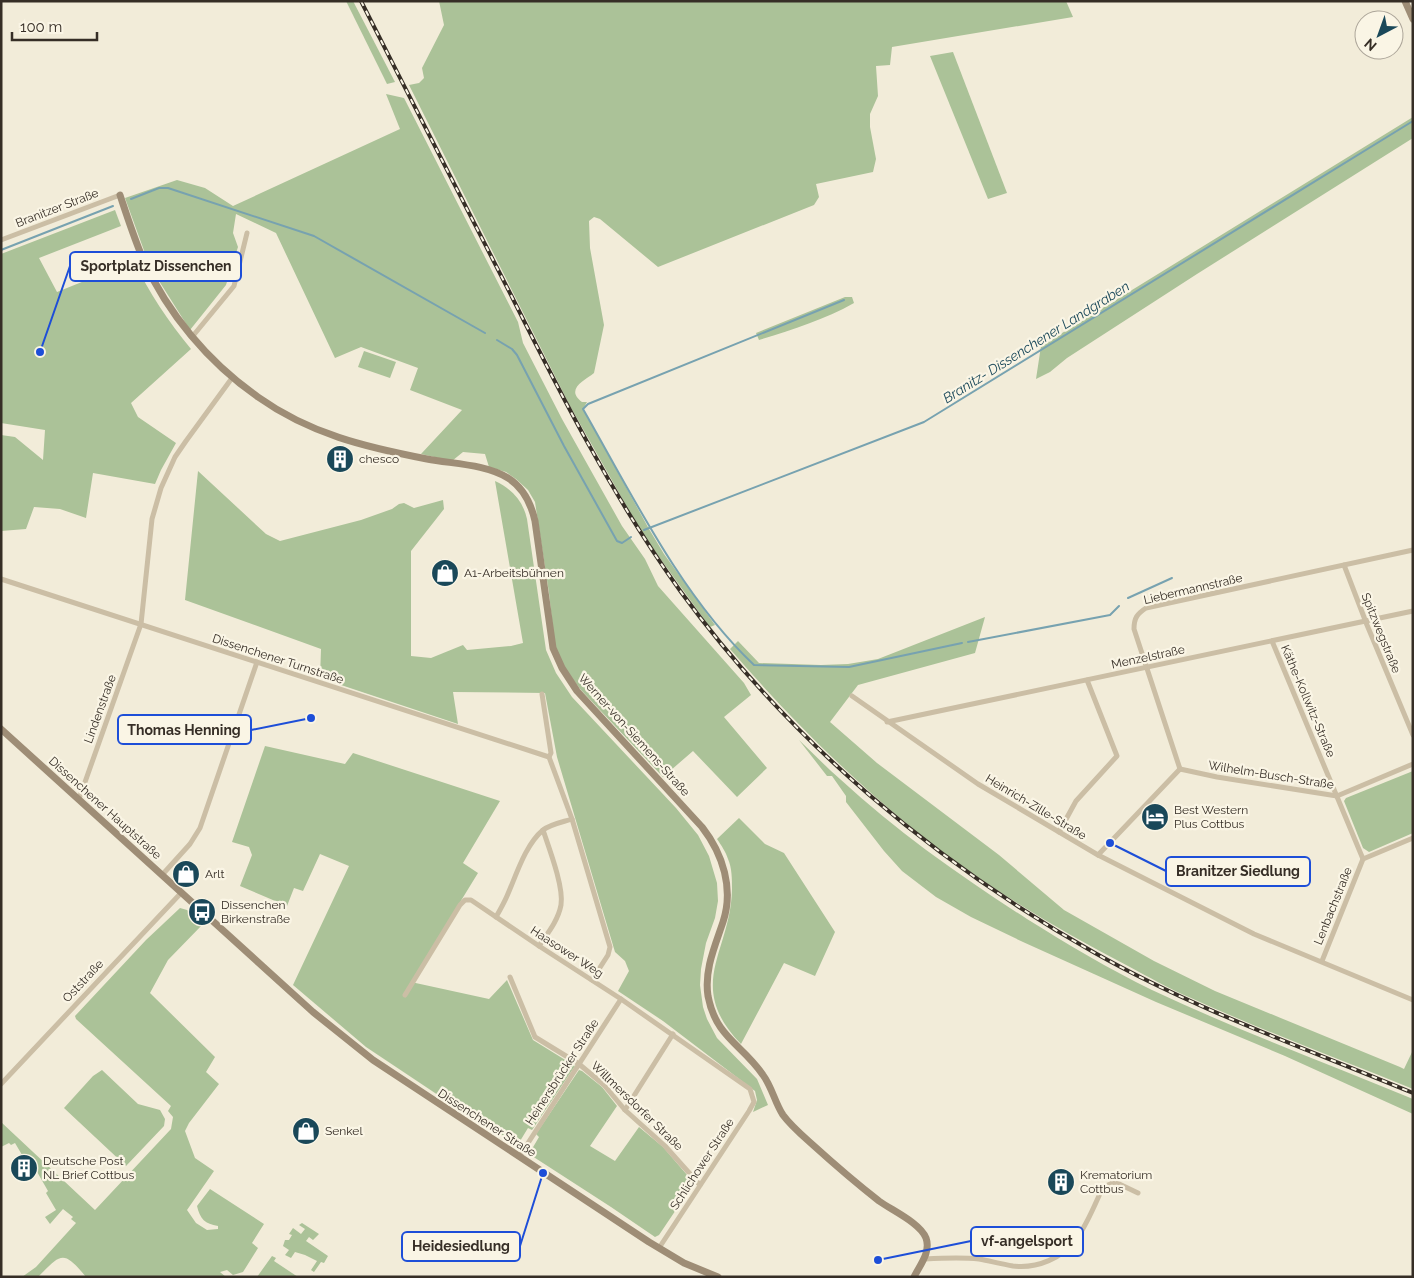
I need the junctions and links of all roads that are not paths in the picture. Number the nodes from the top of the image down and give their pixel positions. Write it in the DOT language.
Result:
graph roads {
  1 [pos="1406,1"];
  2 [pos="1413,19"];
  3 [pos="120,195"];
  4 [pos="247,233"];
  5 [pos="1,240"];
  6 [pos="192,337"];
  7 [pos="232,378"];
  8 [pos="1413,550"];
  9 [pos="1344,565"];
  10 [pos="1,579"];
  11 [pos="1413,611"];
  12 [pos="1365,621"];
  13 [pos="141,624"];
  14 [pos="1272,641"];
  15 [pos="257,662"];
  16 [pos="1146,668"];
  17 [pos="1087,680"];
  18 [pos="542,694"];
  19 [pos="852,696"];
  20 [pos="887,722"];
  21 [pos="1,729"];
  22 [pos="1413,735"];
  23 [pos="549,757"];
  24 [pos="1413,764"];
  25 [pos="1180,770"];
  26 [pos="1337,796"];
  27 [pos="78,800"];
  28 [pos="572,819"];
  29 [pos="543,830"];
  30 [pos="1058,832"];
  31 [pos="1413,838"];
  32 [pos="1098,855"];
  33 [pos="1363,858"];
  34 [pos="162,876"];
  35 [pos="181,893"];
  36 [pos="496,916"];
  37 [pos="539,946"];
  38 [pos="1322,961"];
  39 [pos="510,977"];
  40 [pos="592,980"];
  41 [pos="405,995"];
  42 [pos="622,999"];
  43 [pos="1413,1000"];
  44 [pos="328,1024"];
  45 [pos="673,1034"];
  46 [pos="579,1064"];
  47 [pos="1,1084"];
  48 [pos="750,1089"];
  49 [pos="625,1110"];
  50 [pos="519,1157"];
  51 [pos="700,1185"];
  52 [pos="1138,1193"];
  53 [pos="659,1248"];
  54 [pos="924,1259"];
  55 [pos="718,1277"];
  56 [pos="914,1277"];
  1 -- 2 [label="street"];
  3 -- 5 [label="street, Branitzer Straße"];
  3 -- 6 [label="street, Werner-von-Siemens-Straße"];
  4 -- 6 [label="street"];
  6 -- 7 [label="street, Werner-von-Siemens-Straße"];
  7 -- 13 [label="street, Lindenstraße"];
  7 -- 54 [label="street, Werner-von-Siemens-Straße"];
  8 -- 9 [label="street, Liebermannstraße"];
  9 -- 12 [label="street, Spitzwegstraße"];
  9 -- 16 [label="street, Liebermannstraße"];
  10 -- 13 [label="street, Dissenchener Turnstraße"];
  11 -- 12 [label="street, Menzelstraße"];
  12 -- 14 [label="street, Menzelstraße"];
  12 -- 22 [label="street, Spitzwegstraße"];
  13 -- 15 [label="street, Dissenchener Turnstraße"];
  13 -- 27 [label="street, Lindenstraße"];
  14 -- 16 [label="street, Menzelstraße"];
  14 -- 26 [label="street, Käthe-Kollwitz-Straße"];
  15 -- 23 [label="street, Dissenchener Turnstraße"];
  15 -- 34 [label="street"];
  16 -- 17 [label="street, Menzelstraße"];
  16 -- 25 [label="street, Liebermannstraße"];
  17 -- 20 [label="street, Menzelstraße"];
  17 -- 30 [label="street"];
  18 -- 23 [label="street"];
  19 -- 20 [label="street, Heinrich-Zille-Straße"];
  20 -- 30 [label="street, Heinrich-Zille-Straße"];
  21 -- 27 [label="street, Dissenchener Hauptstraße"];
  23 -- 28 [label="street"];
  24 -- 26 [label="street, Wilhelm-Busch-Straße"];
  25 -- 26 [label="street, Wilhelm-Busch-Straße"];
  25 -- 32 [label="street"];
  26 -- 33 [label="street, Lenbachstraße"];
  27 -- 34 [label="street, Dissenchener Hauptstraße"];
  28 -- 29 [label="street"];
  28 -- 40 [label="street"];
  29 -- 36 [label="street"];
  29 -- 37 [label="street"];
  30 -- 32 [label="street, Heinrich-Zille-Straße"];
  31 -- 33 [label="street, Lenbachstraße"];
  32 -- 38 [label="street, Heinrich-Zille-Straße"];
  33 -- 38 [label="street, Lenbachstraße"];
  34 -- 35 [label="street, Dissenchener Hauptstraße"];
  35 -- 44 [label="street, Dissenchener Hauptstraße"];
  35 -- 47 [label="street, Oststraße"];
  36 -- 37 [label="street, Haasower Weg"];
  36 -- 41 [label="street, Haasower Weg"];
  37 -- 40 [label="street, Haasower Weg"];
  38 -- 43 [label="street, Heinrich-Zille-Straße"];
  39 -- 46 [label="street, Willmersdorfer Straße"];
  40 -- 42 [label="street, Haasower Weg"];
  42 -- 45 [label="street, Haasower Weg"];
  42 -- 46 [label="street, Heinersbrücker Straße"];
  44 -- 50 [label="street, Dissenchener Straße"];
  45 -- 48 [label="street, Haasower Weg"];
  45 -- 49 [label="street"];
  46 -- 49 [label="street, Willmersdorfer Straße"];
  46 -- 50 [label="street, Heinersbrücker Straße"];
  48 -- 51 [label="street, Schlichower Straße"];
  49 -- 51 [label="street, Willmersdorfer Straße"];
  50 -- 53 [label="street, Dissenchener Straße"];
  51 -- 53 [label="street, Schlichower Straße"];
  52 -- 54 [label="street"];
  53 -- 55 [label="street, Dissenchener Straße"];
  54 -- 56 [label="street, Werner-von-Siemens-Straße"];
}
